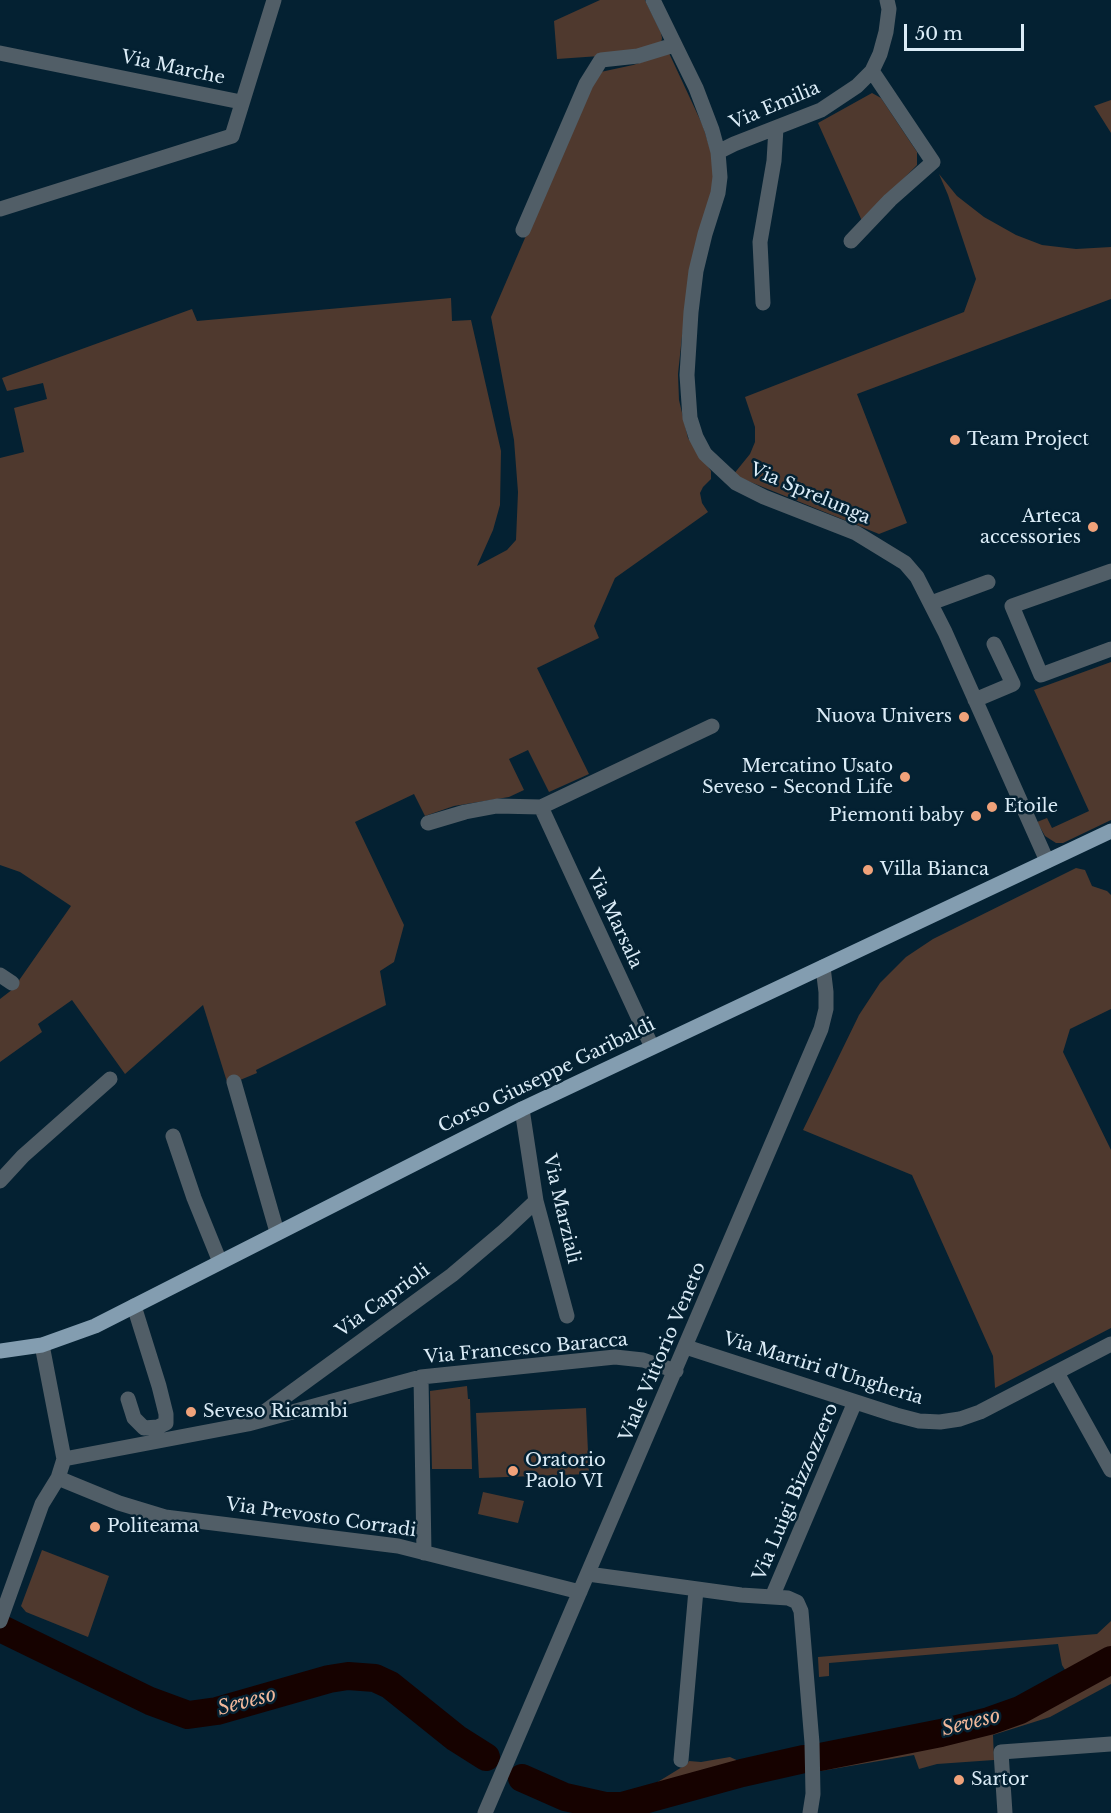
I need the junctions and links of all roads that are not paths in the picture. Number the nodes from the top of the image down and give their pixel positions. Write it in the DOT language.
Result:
graph roads {
  1 [pos="274,0"];
  2 [pos="653,0"];
  3 [pos="887,0"];
  4 [pos="674,45"];
  5 [pos="0,52"];
  6 [pos="872,71"];
  7 [pos="241,102"];
  8 [pos="776,128"];
  9 [pos="718,152"];
  10 [pos="0,209"];
  11 [pos="522,230"];
  12 [pos="851,241"];
  13 [pos="763,303"];
  14 [pos="1111,571"];
  15 [pos="988,582"];
  16 [pos="931,603"];
  17 [pos="994,644"];
  18 [pos="1111,649"];
  19 [pos="975,700"];
  20 [pos="712,726"];
  21 [pos="541,807"];
  22 [pos="428,823"];
  23 [pos="1111,831"];
  24 [pos="1047,861"];
  25 [pos="823,967"];
  26 [pos="652,1047"];
  27 [pos="110,1079"];
  28 [pos="234,1082"];
  29 [pos="522,1109"];
  30 [pos="173,1136"];
  31 [pos="0,1181"];
  32 [pos="536,1201"];
  33 [pos="277,1232"];
  34 [pos="220,1262"];
  35 [pos="134,1306"];
  36 [pos="567,1316"];
  37 [pos="1111,1344"];
  38 [pos="42,1345"];
  39 [pos="686,1347"];
  40 [pos="0,1351"];
  41 [pos="676,1371"];
  42 [pos="1057,1372"];
  43 [pos="421,1377"];
  44 [pos="128,1399"];
  45 [pos="855,1402"];
  46 [pos="248,1424"];
  47 [pos="64,1459"];
  48 [pos="1111,1470"];
  49 [pos="58,1478"];
  50 [pos="424,1553"];
  51 [pos="588,1574"];
  52 [pos="696,1590"];
  53 [pos="580,1592"];
  54 [pos="772,1597"];
  55 [pos="1,1615"];
  56 [pos="1111,1744"];
  57 [pos="681,1760"];
  58 [pos="485,1813"];
  59 [pos="810,1813"];
  60 [pos="1005,1813"];
  1 -- 7 [label="street"];
  2 -- 4 [label="street, Via Sprelunga"];
  3 -- 6 [label="street"];
  4 -- 9 [label="street, Via Sprelunga"];
  4 -- 11 [label="street"];
  5 -- 7 [label="street, Via Marche"];
  6 -- 8 [label="street, Via Emilia"];
  6 -- 12 [label="street"];
  7 -- 10 [label="street, Via Marche"];
  8 -- 9 [label="street, Via Emilia"];
  8 -- 13 [label="street"];
  9 -- 16 [label="street, Via Sprelunga"];
  14 -- 18 [label="street"];
  15 -- 16 [label="street"];
  16 -- 19 [label="street, Via Sprelunga"];
  17 -- 19 [label="street"];
  19 -- 24 [label="street, Via Sprelunga"];
  20 -- 21 [label="street"];
  21 -- 22 [label="street"];
  21 -- 26 [label="street, Via Marsala"];
  23 -- 24 [label="main road, Corso Giuseppe Garibaldi"];
  24 -- 25 [label="main road, Corso Giuseppe Garibaldi"];
  25 -- 26 [label="main road, Corso Giuseppe Garibaldi"];
  25 -- 39 [label="street, Viale Vittorio Veneto"];
  26 -- 29 [label="main road, Corso Giuseppe Garibaldi"];
  27 -- 31 [label="street"];
  28 -- 33 [label="street"];
  29 -- 32 [label="street, Via Marziali"];
  29 -- 33 [label="main road, Corso Giuseppe Garibaldi"];
  30 -- 34 [label="street"];
  32 -- 36 [label="street, Via Marziali"];
  32 -- 46 [label="street, Via Caprioli"];
  33 -- 34 [label="main road, Corso Giuseppe Garibaldi"];
  34 -- 35 [label="main road, Corso Giuseppe Garibaldi"];
  35 -- 38 [label="main road, Corso Giuseppe Garibaldi"];
  35 -- 44 [label="street"];
  37 -- 42 [label="street, Via Martiri d'Ungheria"];
  38 -- 40 [label="main road, Corso Giuseppe Garibaldi"];
  38 -- 47 [label="street"];
  39 -- 41 [label="street, Viale Vittorio Veneto"];
  39 -- 45 [label="street, Via Martiri d'Ungheria"];
  41 -- 43 [label="street, Via Francesco Baracca"];
  41 -- 51 [label="street, Viale Vittorio Veneto"];
  42 -- 45 [label="street, Via Martiri d'Ungheria"];
  42 -- 48 [label="street"];
  43 -- 46 [label="street, Via Francesco Baracca"];
  43 -- 50 [label="street"];
  45 -- 54 [label="street, Via Luigi Bizzozzero"];
  46 -- 47 [label="street, Via Francesco Baracca"];
  47 -- 49 [label="street"];
  49 -- 50 [label="street, Via Prevosto Corradi"];
  49 -- 55 [label="street"];
  50 -- 53 [label="street, Via Prevosto Corradi"];
  51 -- 52 [label="street"];
  51 -- 53 [label="street, Viale Vittorio Veneto"];
  52 -- 54 [label="street"];
  52 -- 57 [label="street"];
  53 -- 58 [label="street, Viale Vittorio Veneto"];
  54 -- 59 [label="street"];
  56 -- 60 [label="street"];
}
